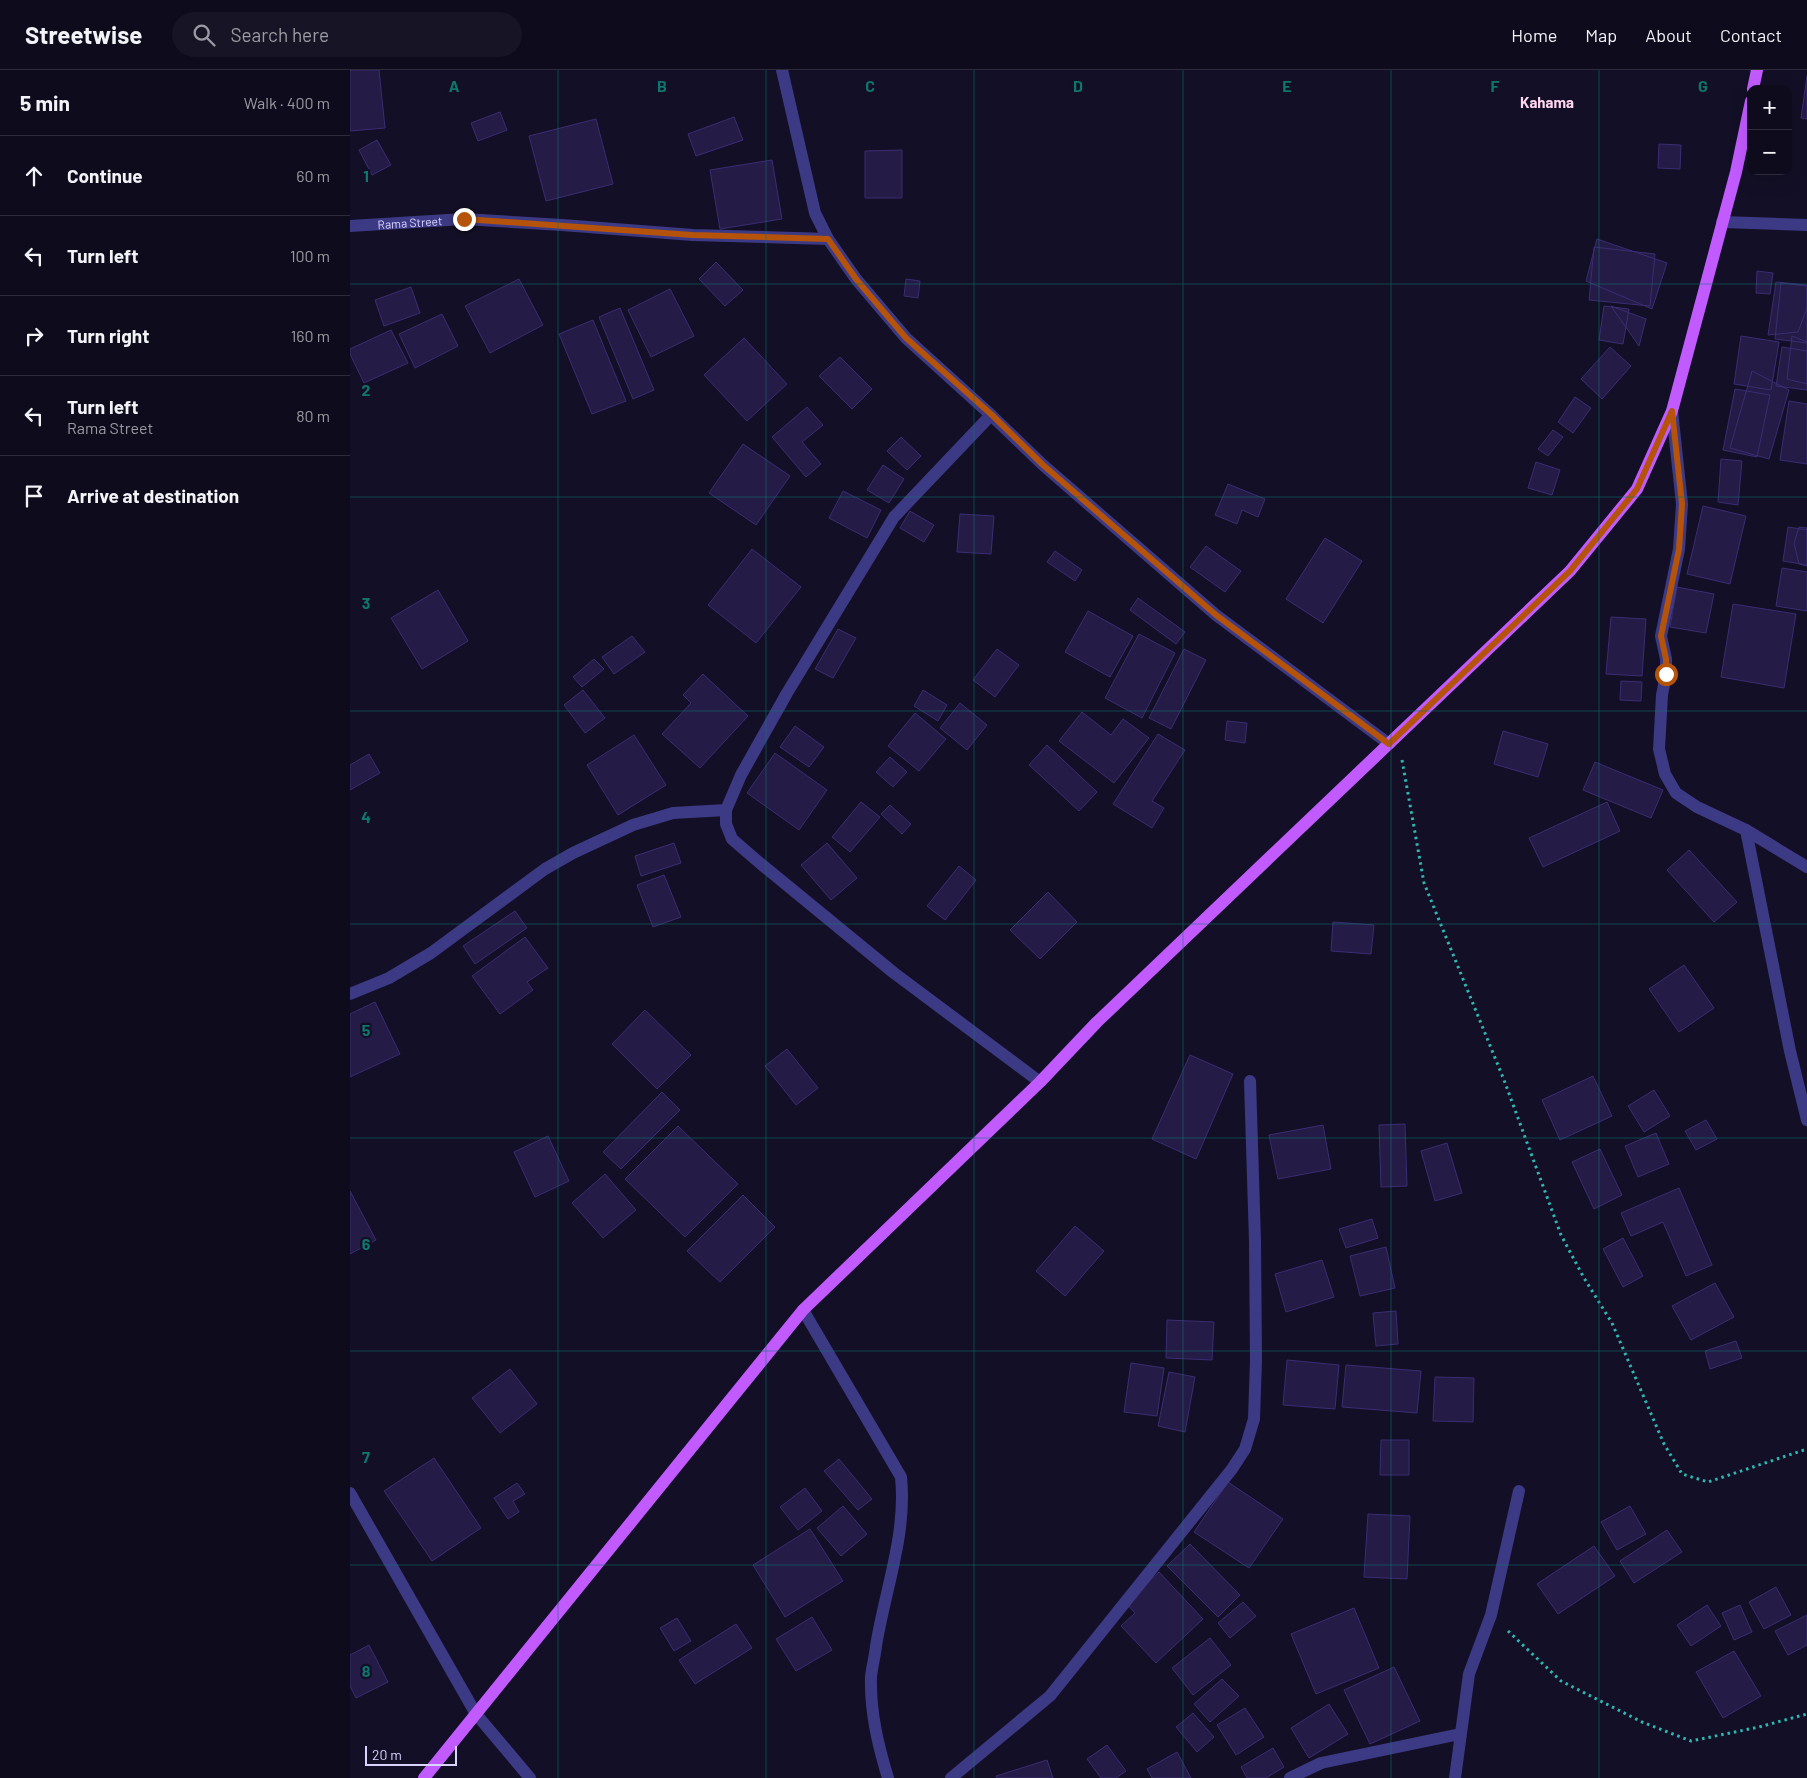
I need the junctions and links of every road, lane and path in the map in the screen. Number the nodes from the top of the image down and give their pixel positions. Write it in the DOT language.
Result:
graph roads {
  1 [pos="782,70"];
  2 [pos="1757,70"];
  3 [pos="1754,85"];
  4 [pos="1747,120"];
  5 [pos="1722,222"];
  6 [pos="1807,225"];
  7 [pos="350,226"];
  8 [pos="828,239"];
  9 [pos="1672,411"];
  10 [pos="992,415"];
  11 [pos="1393,739"];
  12 [pos="726,810"];
  13 [pos="1746,830"];
  14 [pos="1807,866"];
  15 [pos="350,994"];
  16 [pos="1250,1081"];
  17 [pos="1040,1082"];
  18 [pos="1807,1120"];
  19 [pos="803,1310"];
  20 [pos="1807,1449"];
  21 [pos="1519,1491"];
  22 [pos="350,1493"];
  23 [pos="1491,1615"];
  24 [pos="476,1714"];
  25 [pos="1807,1714"];
  26 [pos="1460,1734"];
  27 [pos="424,1778"];
  28 [pos="530,1778"];
  29 [pos="888,1778"];
  30 [pos="951,1778"];
  31 [pos="1290,1778"];
  32 [pos="1455,1778"];
  1 -- 8 [label="street"];
  2 -- 3 [label="main road"];
  4 -- 5 [label="main road"];
  5 -- 6 [label="street"];
  5 -- 9 [label="main road"];
  7 -- 8 [label="street, Rama Street"];
  8 -- 10 [label="street"];
  9 -- 11 [label="main road"];
  9 -- 13 [label="street"];
  10 -- 11 [label="street"];
  10 -- 12 [label="street"];
  11 -- 17 [label="main road"];
  11 -- 20 [label="path"];
  12 -- 15 [label="street"];
  12 -- 17 [label="street"];
  13 -- 14 [label="street"];
  13 -- 18 [label="street"];
  16 -- 30 [label="street"];
  17 -- 19 [label="main road"];
  19 -- 24 [label="main road"];
  19 -- 29 [label="street"];
  21 -- 23 [label="street"];
  22 -- 24 [label="street"];
  23 -- 25 [label="path"];
  23 -- 26 [label="street"];
  24 -- 27 [label="main road"];
  24 -- 28 [label="street"];
  26 -- 31 [label="street"];
  26 -- 32 [label="street"];
}
